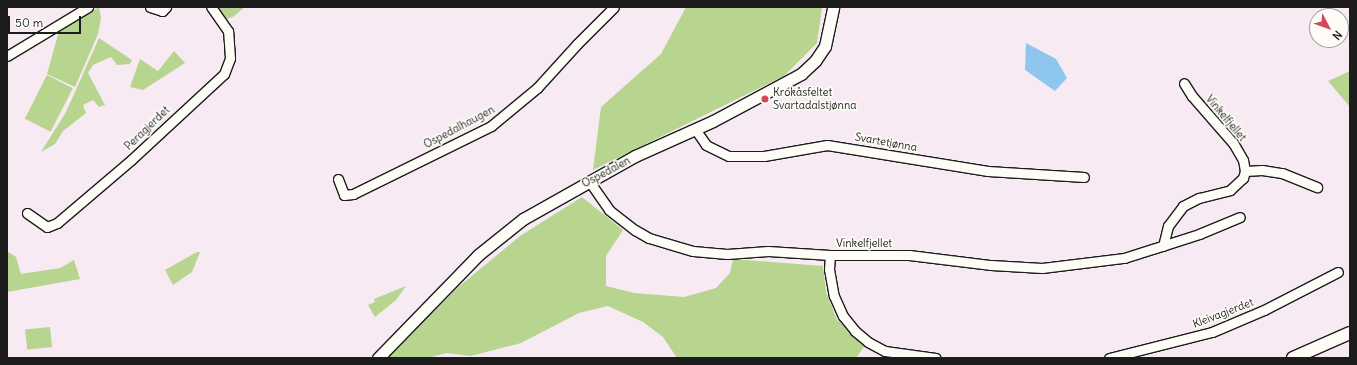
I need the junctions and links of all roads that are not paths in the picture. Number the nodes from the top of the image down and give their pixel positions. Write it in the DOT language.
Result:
graph roads {
  1 [pos="88,7"];
  2 [pos="150,7"];
  3 [pos="166,7"];
  4 [pos="210,7"];
  5 [pos="614,7"];
  6 [pos="833,7"];
  7 [pos="7,56"];
  8 [pos="1184,83"];
  9 [pos="695,130"];
  10 [pos="1245,171"];
  11 [pos="1084,177"];
  12 [pos="338,179"];
  13 [pos="589,181"];
  14 [pos="1317,187"];
  15 [pos="27,213"];
  16 [pos="1240,217"];
  17 [pos="1163,246"];
  18 [pos="830,255"];
  19 [pos="1338,272"];
  20 [pos="1350,333"];
  21 [pos="378,358"];
  22 [pos="936,358"];
  23 [pos="1109,358"];
  24 [pos="1293,358"];
  1 -- 7 [label="street"];
  2 -- 3 [label="street"];
  4 -- 15 [label="street, Peragjerdet"];
  5 -- 12 [label="street, Ospedalhaugen"];
  6 -- 9 [label="street, Ospedalen"];
  8 -- 10 [label="street, Vinkelfjellet"];
  9 -- 11 [label="street, Svartetjønna"];
  9 -- 13 [label="street, Ospedalen"];
  10 -- 14 [label="street"];
  10 -- 17 [label="street"];
  13 -- 18 [label="street, Vinkelfjellet"];
  13 -- 21 [label="street, Ospedalen"];
  16 -- 17 [label="street, Vinkelfjellet"];
  17 -- 18 [label="street, Vinkelfjellet"];
  18 -- 22 [label="street"];
  19 -- 23 [label="street, Kleivagjerdet"];
  20 -- 24 [label="main road"];
}
